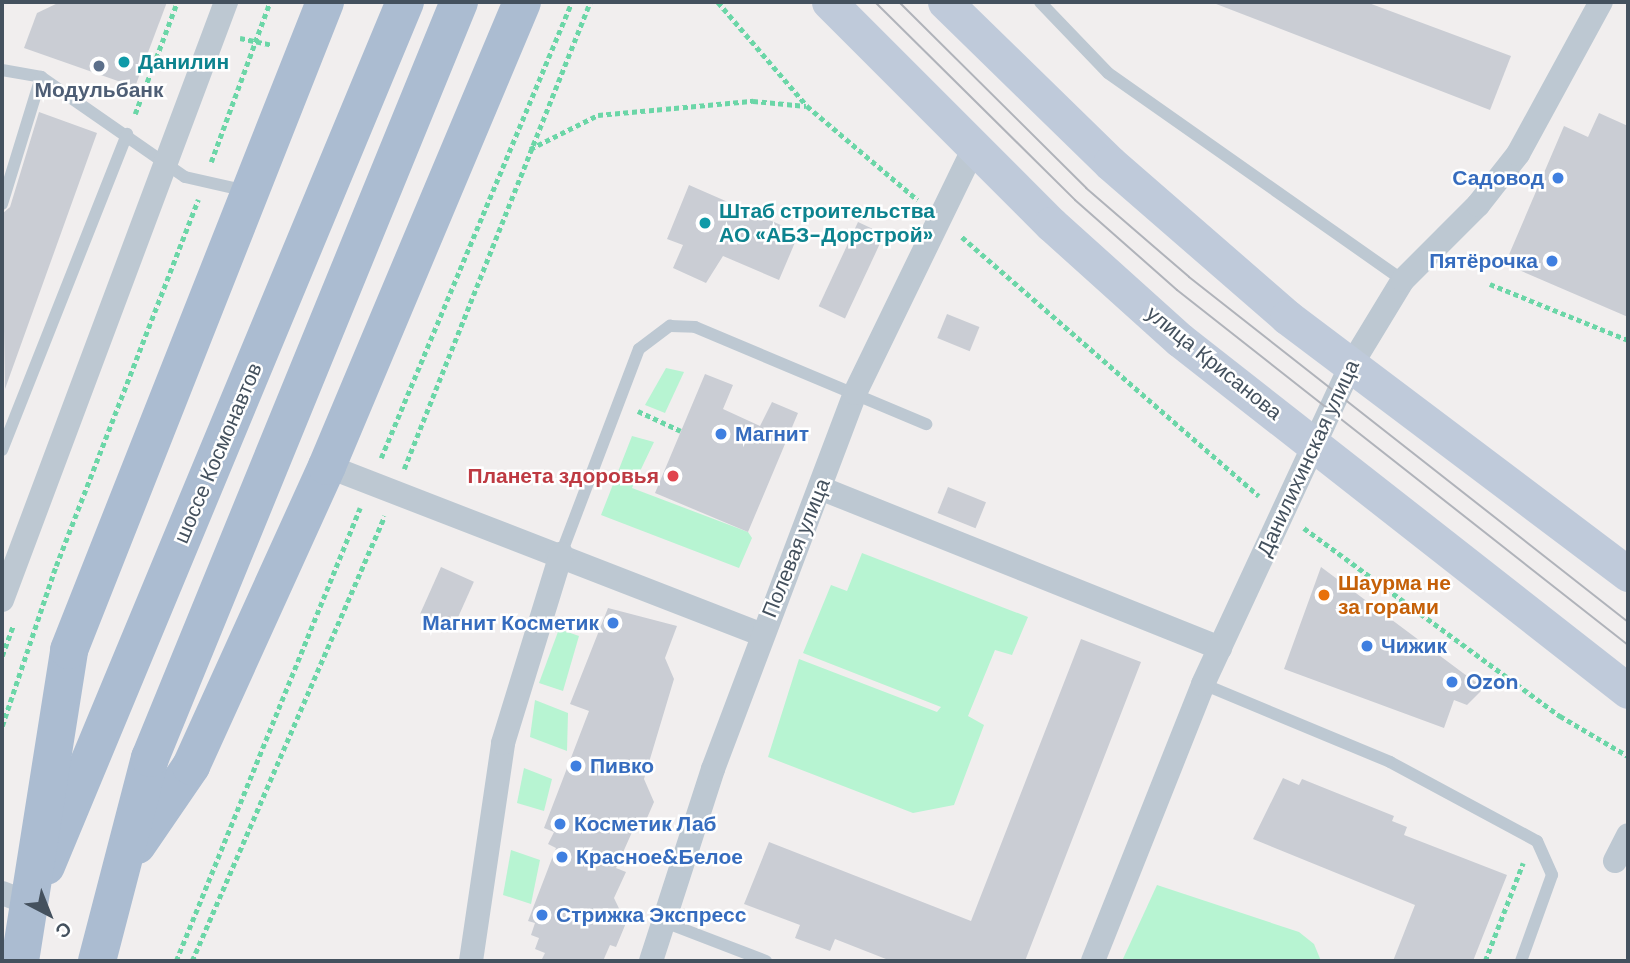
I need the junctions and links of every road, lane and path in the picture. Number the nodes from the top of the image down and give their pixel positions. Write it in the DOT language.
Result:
graph roads {
  1 [pos="177,2"];
  2 [pos="226,2"];
  3 [pos="270,2"];
  4 [pos="325,2"];
  5 [pos="405,2"];
  6 [pos="459,2"];
  7 [pos="522,2"];
  8 [pos="534,2"];
  9 [pos="590,2"];
  10 [pos="718,2"];
  11 [pos="829,2"];
  12 [pos="945,2"];
  13 [pos="1041,2"];
  14 [pos="1601,2"];
  15 [pos="507,49"];
  16 [pos="2,70"];
  17 [pos="41,77"];
  18 [pos="807,106"];
  19 [pos="127,134"];
  20 [pos="974,148"];
  21 [pos="529,150"];
  22 [pos="166,166"];
  23 [pos="209,168"];
  24 [pos="251,192"];
  25 [pos="200,194"];
  26 [pos="2,204"];
  27 [pos="937,216"];
  28 [pos="1403,280"];
  29 [pos="1490,284"];
  30 [pos="1628,340"];
  31 [pos="1350,367"];
  32 [pos="855,393"];
  33 [pos="637,411"];
  34 [pos="926,424"];
  35 [pos="681,431"];
  36 [pos="1312,442"];
  37 [pos="2,450"];
  38 [pos="327,466"];
  39 [pos="820,488"];
  40 [pos="396,490"];
  41 [pos="1263,499"];
  42 [pos="1295,521"];
  43 [pos="561,554"];
  44 [pos="1628,574"];
  45 [pos="2,600"];
  46 [pos="762,635"];
  47 [pos="1220,648"];
  48 [pos="1203,684"];
  49 [pos="1628,691"];
  50 [pos="2,726"];
  51 [pos="1628,756"];
  52 [pos="1628,835"];
  53 [pos="1526,855"];
  54 [pos="1615,861"];
  55 [pos="122,867"];
  56 [pos="16,898"];
  57 [pos="667,923"];
  58 [pos="20,961"];
  59 [pos="97,961"];
  60 [pos="192,961"];
  61 [pos="471,961"];
  62 [pos="651,961"];
  63 [pos="766,961"];
  64 [pos="1093,961"];
  65 [pos="1485,961"];
  66 [pos="1521,961"];
  1 -- 19 [label="path"];
  2 -- 22 [label="street"];
  3 -- 23 [label="path"];
  4 -- 24 [label="main road, шоссе Космонавтов"];
  5 -- 56 [label="main road, шоссе Космонавтов"];
  6 -- 55 [label="main road"];
  7 -- 15 [label="main road"];
  8 -- 15 [label="main road"];
  9 -- 21 [label="path"];
  10 -- 18 [label="path"];
  11 -- 20 [label="main road, улица Крисанова"];
  12 -- 31 [label="main road"];
  13 -- 28 [label="lane"];
  14 -- 28 [label="street, Данилихинская улица"];
  15 -- 38 [label="main road"];
  16 -- 17 [label="lane"];
  17 -- 19 [label="lane"];
  17 -- 26 [label="lane"];
  18 -- 21 [label="path"];
  18 -- 27 [label="path"];
  19 -- 22 [label="lane"];
  19 -- 37 [label="lane"];
  20 -- 27 [label="street, Полевая улица"];
  20 -- 36 [label="main road, улица Крисанова"];
  21 -- 40 [label="path"];
  22 -- 24 [label="lane"];
  22 -- 45 [label="street"];
  24 -- 56 [label="main road, шоссе Космонавтов"];
  25 -- 50 [label="path"];
  27 -- 32 [label="street, Полевая улица"];
  27 -- 41 [label="path"];
  28 -- 31 [label="street, Данилихинская улица"];
  29 -- 30 [label="path"];
  31 -- 36 [label="street, Данилихинская улица"];
  31 -- 44 [label="main road"];
  32 -- 34 [label="lane"];
  32 -- 39 [label="street, Полевая улица"];
  32 -- 43 [label="lane"];
  33 -- 35 [label="path"];
  36 -- 47 [label="street, Данилихинская улица"];
  36 -- 49 [label="main road, улица Крисанова"];
  38 -- 40 [label="street"];
  38 -- 55 [label="main road"];
  39 -- 46 [label="street, Полевая улица"];
  39 -- 47 [label="street"];
  40 -- 43 [label="street"];
  40 -- 60 [label="path"];
  42 -- 51 [label="path"];
  43 -- 46 [label="street"];
  43 -- 61 [label="street"];
  46 -- 57 [label="street, Полевая улица"];
  47 -- 48 [label="street, Данилихинская улица"];
  48 -- 64 [label="street, Данилихинская улица"];
  48 -- 66 [label="lane"];
  52 -- 54 [label="street"];
  53 -- 65 [label="path"];
  55 -- 59 [label="main road"];
  56 -- 58 [label="main road, шоссе Космонавтов"];
  57 -- 62 [label="street, Полевая улица"];
  57 -- 63 [label="lane"];
}
